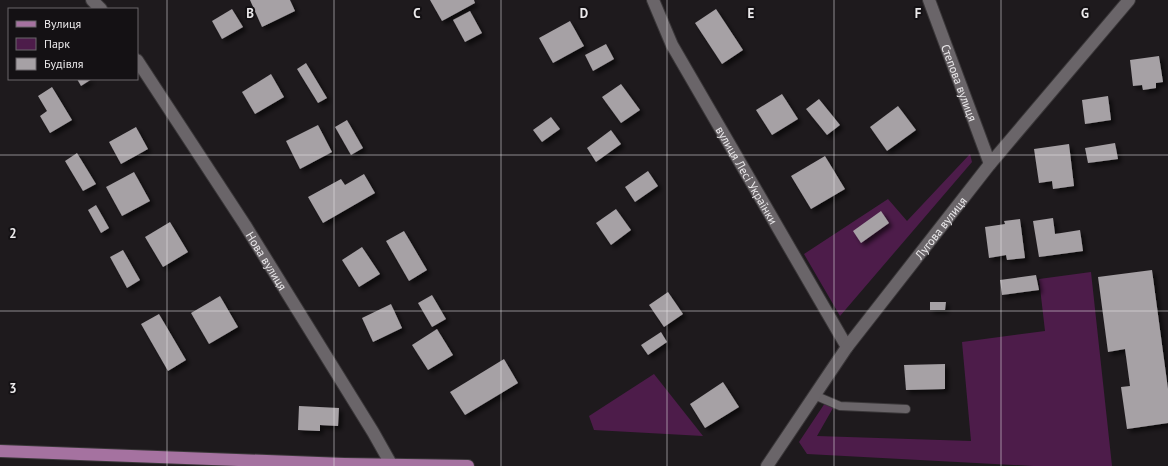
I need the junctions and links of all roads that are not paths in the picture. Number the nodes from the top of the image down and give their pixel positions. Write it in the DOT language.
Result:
graph roads {
  1 [pos="92,0"];
  2 [pos="653,0"];
  3 [pos="929,0"];
  4 [pos="1129,0"];
  5 [pos="100,8"];
  6 [pos="138,62"];
  7 [pos="990,164"];
  8 [pos="847,347"];
  9 [pos="814,395"];
  10 [pos="906,409"];
  11 [pos="0,451"];
  12 [pos="391,464"];
  13 [pos="468,466"];
  14 [pos="767,466"];
  1 -- 5 [label="street"];
  2 -- 8 [label="street, вулиця Лесі Українки"];
  3 -- 7 [label="street, Степова вулиця"];
  4 -- 7 [label="street, Лугова вулиця"];
  6 -- 12 [label="street, Нова вулиця"];
  7 -- 8 [label="street, Лугова вулиця"];
  8 -- 9 [label="street, Лугова вулиця"];
  9 -- 10 [label="lane"];
  9 -- 14 [label="street, Лугова вулиця"];
  11 -- 12 [label="main road"];
  12 -- 13 [label="main road"];
}
